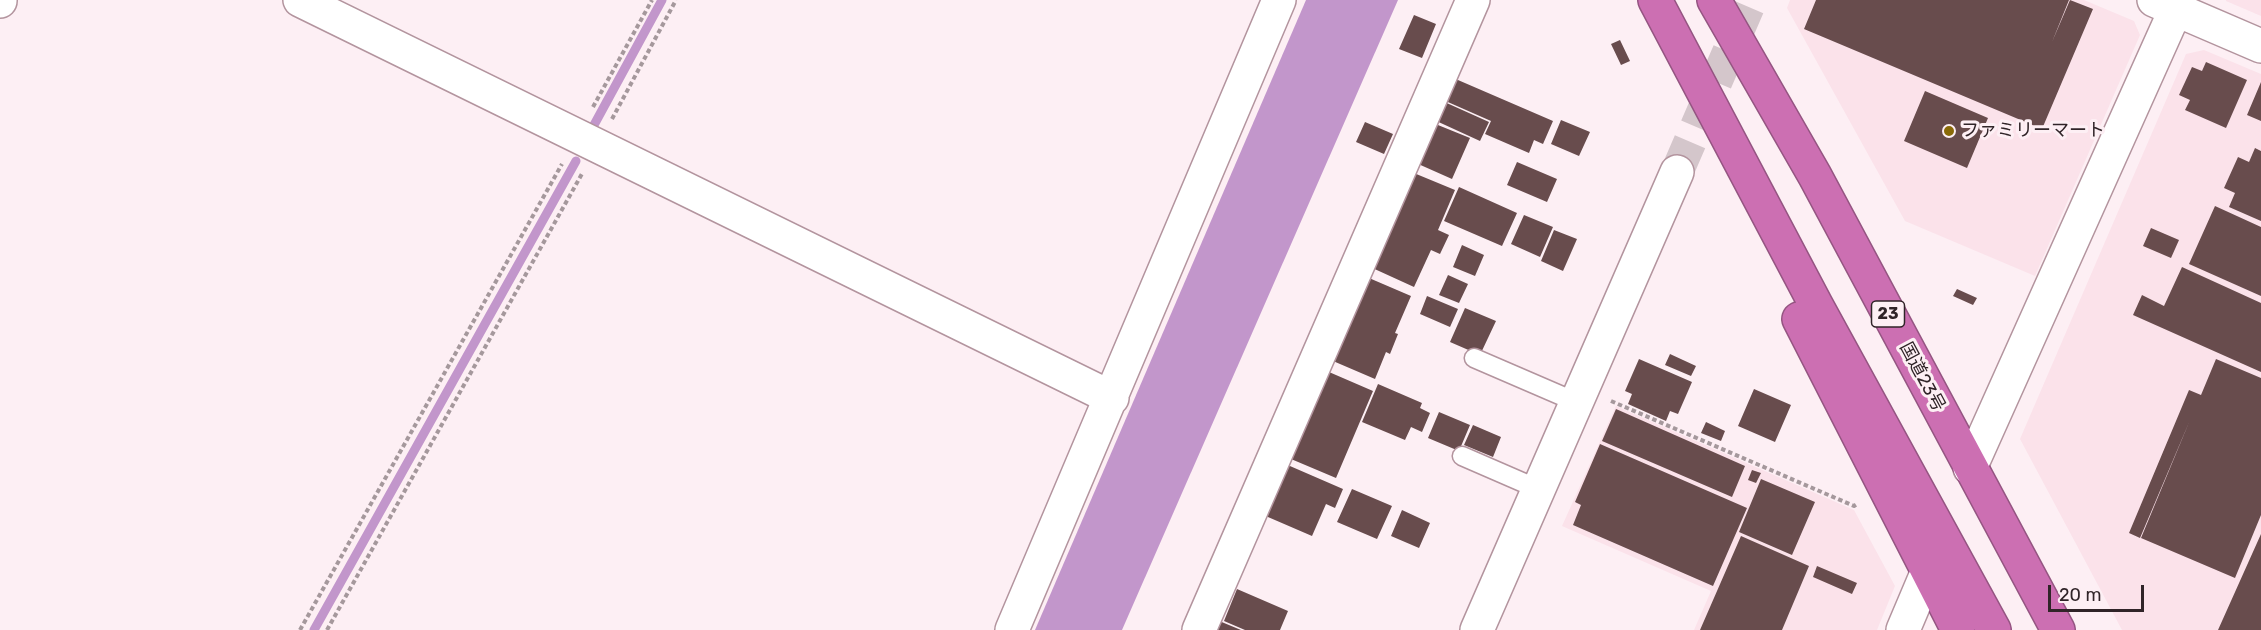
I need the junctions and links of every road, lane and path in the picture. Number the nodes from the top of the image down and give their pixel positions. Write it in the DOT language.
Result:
graph roads {
  1 [pos="300,0"];
  2 [pos="652,0"];
  3 [pos="676,0"];
  4 [pos="1279,0"];
  5 [pos="1473,0"];
  6 [pos="1636,0"];
  7 [pos="1656,0"];
  8 [pos="1714,0"];
  9 [pos="2170,3"];
  10 [pos="2261,45"];
  11 [pos="587,141"];
  12 [pos="1677,172"];
  13 [pos="1474,358"];
  14 [pos="1579,395"];
  15 [pos="1112,398"];
  16 [pos="1462,456"];
  17 [pos="1970,468"];
  18 [pos="1538,489"];
  19 [pos="1887,492"];
  20 [pos="1928,571"];
  21 [pos="300,630"];
  22 [pos="327,630"];
  23 [pos="1012,630"];
  24 [pos="1198,630"];
  25 [pos="1477,630"];
  26 [pos="1902,630"];
  27 [pos="1958,630"];
  28 [pos="1994,630"];
  29 [pos="2058,630"];
  1 -- 11 [label="street"];
  2 -- 11 [label="path"];
  3 -- 11 [label="path"];
  4 -- 15 [label="street"];
  5 -- 24 [label="street"];
  6 -- 19 [label="highway"];
  7 -- 28 [label="highway"];
  8 -- 17 [label="highway, 国道23号 / 23"];
  9 -- 10 [label="street"];
  9 -- 17 [label="street"];
  11 -- 15 [label="street"];
  11 -- 21 [label="path"];
  11 -- 22 [label="path"];
  12 -- 14 [label="street"];
  13 -- 14 [label="lane"];
  14 -- 18 [label="street"];
  14 -- 19 [label="path"];
  15 -- 23 [label="street"];
  16 -- 18 [label="lane"];
  17 -- 29 [label="highway, 国道23号 / 23"];
  18 -- 25 [label="street"];
  19 -- 20 [label="highway"];
  20 -- 26 [label="street"];
  20 -- 27 [label="highway"];
}
